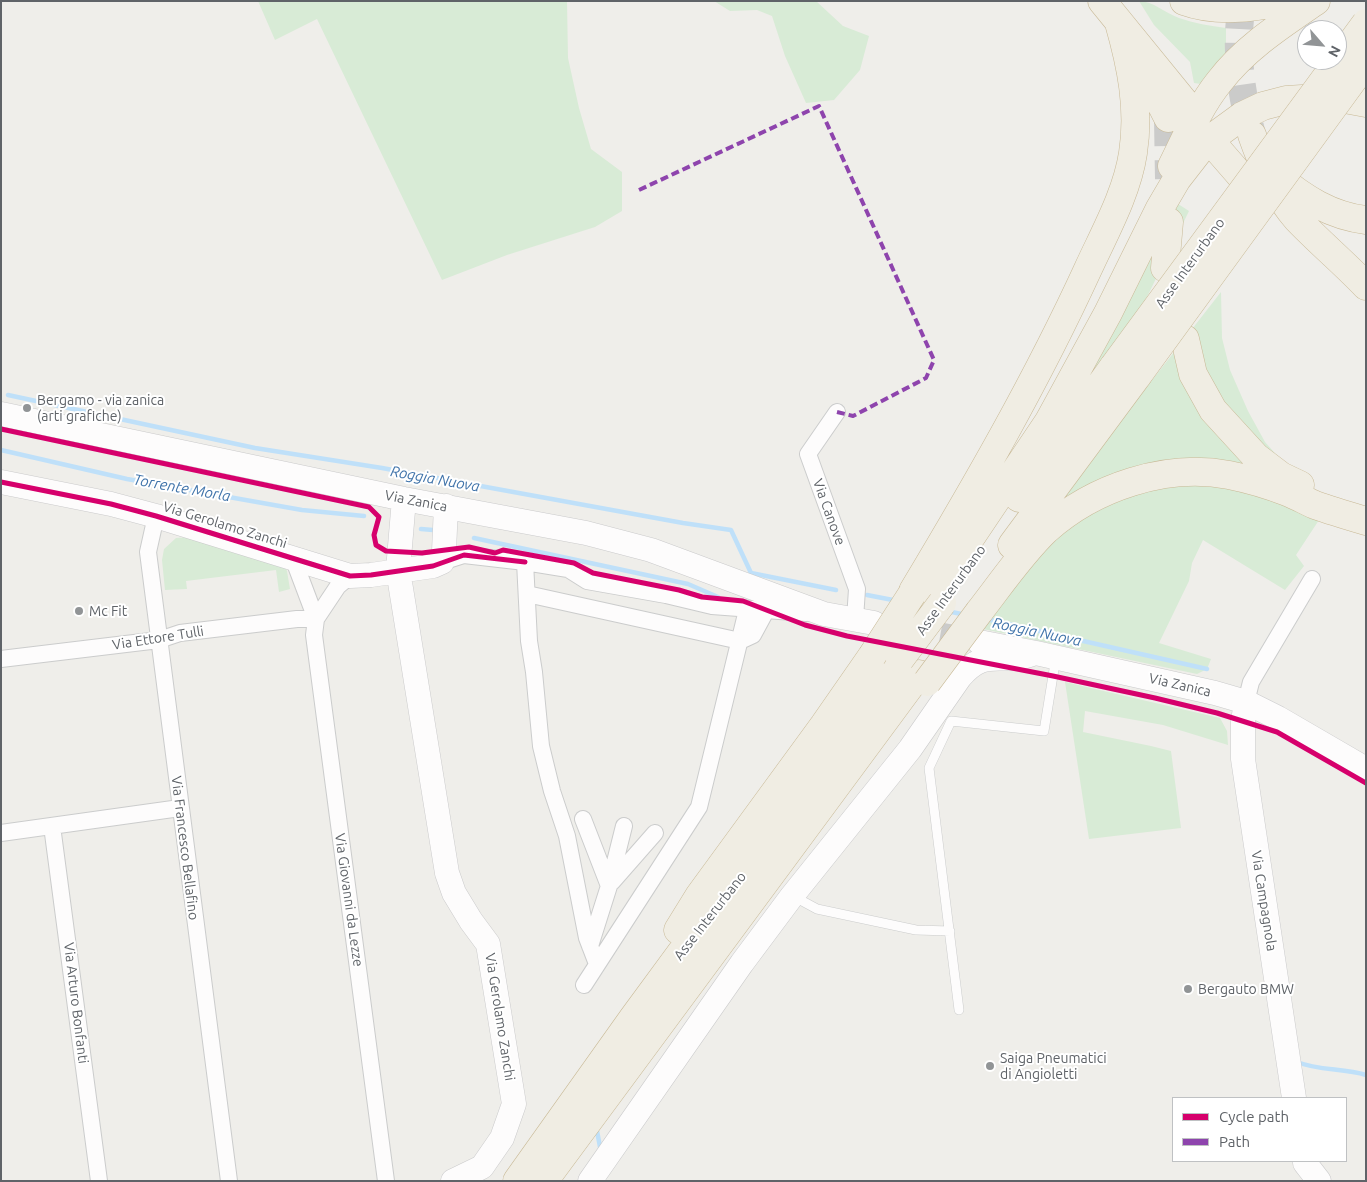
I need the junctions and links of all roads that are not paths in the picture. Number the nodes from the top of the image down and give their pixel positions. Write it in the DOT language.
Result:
graph roads {
  1 [pos="1102,1"];
  2 [pos="1184,1"];
  3 [pos="1316,1"];
  4 [pos="1274,3"];
  5 [pos="1119,23"];
  6 [pos="1366,23"];
  7 [pos="1366,62"];
  8 [pos="1366,103"];
  9 [pos="1178,113"];
  10 [pos="1220,152"];
  11 [pos="1240,175"];
  12 [pos="1279,216"];
  13 [pos="1366,220"];
  14 [pos="1169,222"];
  15 [pos="1165,268"];
  16 [pos="1366,286"];
  17 [pos="1366,305"];
  18 [pos="1185,339"];
  19 [pos="1126,371"];
  20 [pos="837,412"];
  21 [pos="1,414"];
  22 [pos="1018,468"];
  23 [pos="1,482"];
  24 [pos="404,499"];
  25 [pos="1314,504"];
  26 [pos="446,506"];
  27 [pos="1366,509"];
  28 [pos="156,516"];
  29 [pos="1366,521"];
  30 [pos="1366,538"];
  31 [pos="293,558"];
  32 [pos="442,562"];
  33 [pos="525,562"];
  34 [pos="398,570"];
  35 [pos="350,576"];
  36 [pos="1312,579"];
  37 [pos="527,594"];
  38 [pos="945,604"];
  39 [pos="861,608"];
  40 [pos="747,610"];
  41 [pos="766,611"];
  42 [pos="824,614"];
  43 [pos="316,619"];
  44 [pos="159,640"];
  45 [pos="740,641"];
  46 [pos="979,642"];
  47 [pos="1046,655"];
  48 [pos="1,659"];
  49 [pos="901,665"];
  50 [pos="1246,702"];
  51 [pos="1366,768"];
  52 [pos="180,808"];
  53 [pos="583,819"];
  54 [pos="52,826"];
  55 [pos="624,826"];
  56 [pos="1,833"];
  57 [pos="655,833"];
  58 [pos="609,886"];
  59 [pos="792,896"];
  60 [pos="950,931"];
  61 [pos="590,946"];
  62 [pos="598,964"];
  63 [pos="584,985"];
  64 [pos="959,1010"];
  65 [pos="633,1018"];
  66 [pos="1294,1097"];
  67 [pos="99,1181"];
  68 [pos="229,1181"];
  69 [pos="386,1181"];
  70 [pos="453,1181"];
  71 [pos="517,1181"];
  72 [pos="544,1181"];
  73 [pos="590,1181"];
  1 -- 5 [label="highway"];
  2 -- 4 [label="highway"];
  3 -- 22 [label="highway"];
  5 -- 9 [label="highway"];
  5 -- 38 [label="highway"];
  6 -- 19 [label="highway, Asse Interurbano, bridge"];
  7 -- 19 [label="highway, Asse Interurbano, bridge"];
  8 -- 22 [label="highway"];
  10 -- 11 [label="highway"];
  12 -- 17 [label="highway"];
  13 -- 16 [label="highway"];
  14 -- 15 [label="highway"];
  18 -- 27 [label="highway"];
  19 -- 38 [label="highway, Asse Interurbano"];
  20 -- 39 [label="street, Via Canove"];
  21 -- 24 [label="main road, Via Zanica"];
  22 -- 38 [label="highway"];
  23 -- 28 [label="main road, Via Gerolamo Zanchi"];
  24 -- 26 [label="main road, Via Zanica"];
  24 -- 34 [label="main road, Via Gerolamo Zanchi"];
  25 -- 29 [label="highway"];
  25 -- 30 [label="highway"];
  25 -- 38 [label="highway"];
  26 -- 32 [label="main road"];
  26 -- 42 [label="main road, Via Zanica"];
  28 -- 31 [label="main road, Via Gerolamo Zanchi"];
  28 -- 44 [label="street, Via Francesco Bellafino"];
  31 -- 35 [label="main road, Via Gerolamo Zanchi"];
  31 -- 43 [label="street, Via Giovanni da Lezze"];
  32 -- 33 [label="street, Via Zanica"];
  32 -- 34 [label="main road, Via Gerolamo Zanchi"];
  33 -- 37 [label="street"];
  33 -- 40 [label="street, Via Zanica"];
  34 -- 35 [label="main road, Via Gerolamo Zanchi"];
  34 -- 70 [label="main road, Via Gerolamo Zanchi"];
  35 -- 43 [label="street"];
  36 -- 50 [label="street"];
  37 -- 45 [label="street"];
  37 -- 61 [label="street"];
  38 -- 49 [label="highway, Asse Interurbano"];
  38 -- 49 [label="highway"];
  39 -- 42 [label="main road, Via Zanica"];
  40 -- 41 [label="street, Via Zanica"];
  40 -- 45 [label="street"];
  41 -- 42 [label="street, Via Zanica"];
  41 -- 45 [label="street"];
  43 -- 44 [label="street, Via Ettore Tulli"];
  43 -- 69 [label="street, Via Giovanni da Lezze"];
  44 -- 48 [label="street, Via Ettore Tulli"];
  44 -- 52 [label="street, Via Francesco Bellafino"];
  45 -- 62 [label="street"];
  46 -- 47 [label="main road, Via Zanica"];
  47 -- 50 [label="main road, Via Zanica"];
  47 -- 59 [label="main road"];
  47 -- 60 [label="lane"];
  49 -- 65 [label="highway, Asse Interurbano"];
  49 -- 65 [label="highway"];
  49 -- 72 [label="highway, Asse Interurbano"];
  50 -- 51 [label="main road, Via Zanica"];
  50 -- 66 [label="main road, Via Campagnola"];
  52 -- 54 [label="street"];
  52 -- 68 [label="street, Via Francesco Bellafino"];
  53 -- 58 [label="street"];
  54 -- 56 [label="street"];
  54 -- 67 [label="street, Via Arturo Bonfanti"];
  55 -- 58 [label="street"];
  57 -- 58 [label="street"];
  58 -- 61 [label="street"];
  59 -- 60 [label="lane"];
  59 -- 73 [label="main road"];
  60 -- 64 [label="lane"];
  61 -- 62 [label="street"];
  62 -- 63 [label="street"];
  65 -- 71 [label="highway, Asse Interurbano"];
}
